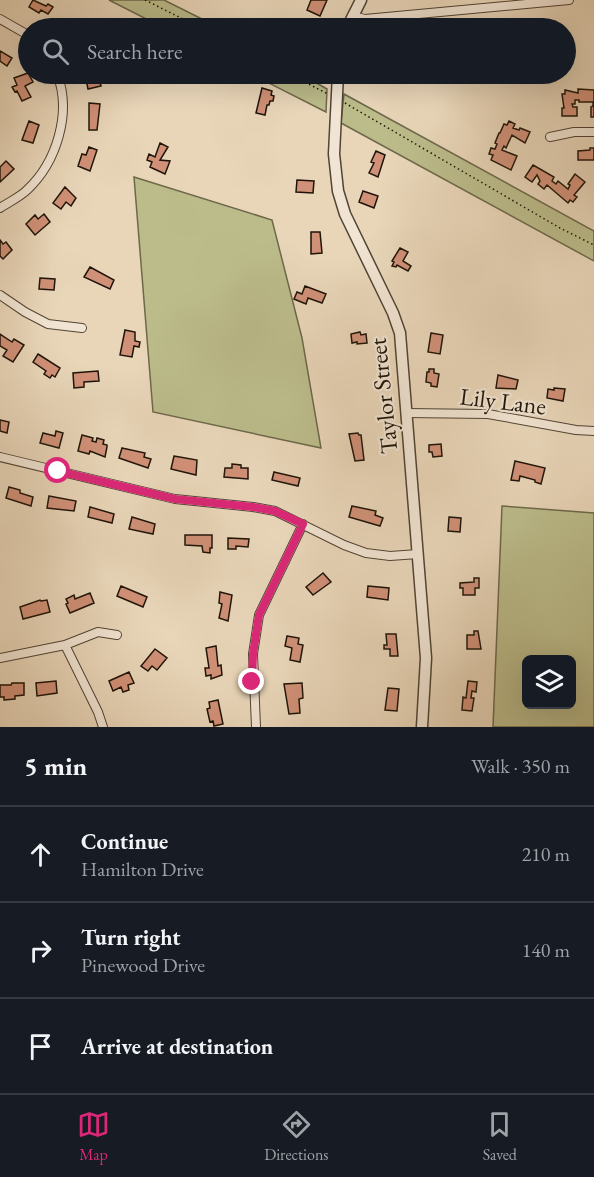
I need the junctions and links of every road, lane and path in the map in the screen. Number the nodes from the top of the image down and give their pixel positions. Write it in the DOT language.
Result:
graph roads {
  1 [pos="145,0"];
  2 [pos="361,0"];
  3 [pos="569,0"];
  4 [pos="352,16"];
  5 [pos="181,18"];
  6 [pos="361,18"];
  7 [pos="376,18"];
  8 [pos="0,19"];
  9 [pos="18,29"];
  10 [pos="61,84"];
  11 [pos="309,84"];
  12 [pos="338,84"];
  13 [pos="332,95"];
  14 [pos="341,101"];
  15 [pos="594,132"];
  16 [pos="549,137"];
  17 [pos="0,208"];
  18 [pos="594,245"];
  19 [pos="0,296"];
  20 [pos="82,328"];
  21 [pos="407,413"];
  22 [pos="594,431"];
  23 [pos="0,457"];
  24 [pos="303,524"];
  25 [pos="418,554"];
  26 [pos="117,635"];
  27 [pos="65,645"];
  28 [pos="0,658"];
  29 [pos="103,727"];
  30 [pos="256,727"];
  31 [pos="422,727"];
  1 -- 5 [label="path"];
  2 -- 4 [label="street"];
  3 -- 7 [label="street"];
  4 -- 6 [label="street"];
  8 -- 9 [label="street"];
  10 -- 17 [label="street"];
  11 -- 13 [label="path"];
  12 -- 21 [label="street, Taylor Street"];
  14 -- 18 [label="path"];
  15 -- 16 [label="street"];
  19 -- 20 [label="street"];
  21 -- 22 [label="street, Lily Lane"];
  21 -- 25 [label="street, Taylor Street"];
  23 -- 24 [label="street"];
  24 -- 25 [label="street"];
  24 -- 30 [label="street"];
  25 -- 31 [label="street, Taylor Street"];
  26 -- 27 [label="street"];
  27 -- 28 [label="street"];
  27 -- 29 [label="street"];
}
